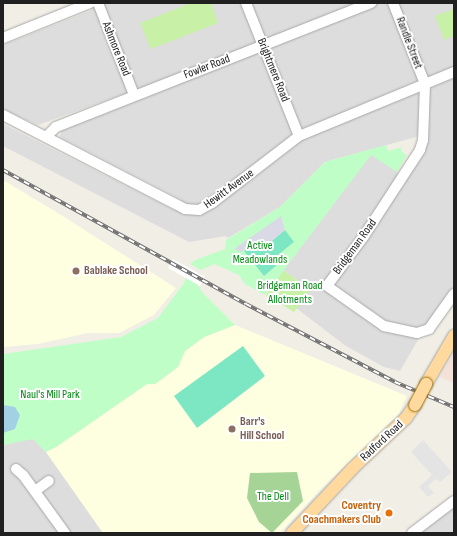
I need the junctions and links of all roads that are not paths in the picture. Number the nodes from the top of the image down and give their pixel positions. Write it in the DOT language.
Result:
graph roads {
  1 [pos="90,3"];
  2 [pos="98,3"];
  3 [pos="246,3"];
  4 [pos="393,3"];
  5 [pos="367,4"];
  6 [pos="3,38"];
  7 [pos="263,45"];
  8 [pos="454,72"];
  9 [pos="425,84"];
  10 [pos="134,95"];
  11 [pos="3,115"];
  12 [pos="47,136"];
  13 [pos="299,136"];
  14 [pos="454,294"];
  15 [pos="454,336"];
  16 [pos="16,469"];
  17 [pos="49,481"];
  18 [pos="35,491"];
  19 [pos="454,501"];
  20 [pos="65,533"];
  21 [pos="292,533"];
  22 [pos="412,533"];
  1 -- 6 [label="street"];
  2 -- 10 [label="street, Ashmore Road"];
  3 -- 7 [label="street, Brightmere Road"];
  4 -- 9 [label="street, Randle Street"];
  5 -- 7 [label="street, Fowler Road"];
  7 -- 10 [label="street, Fowler Road"];
  7 -- 13 [label="street, Brightmere Road"];
  8 -- 9 [label="street, Hewitt Avenue"];
  9 -- 13 [label="street, Hewitt Avenue"];
  9 -- 14 [label="street, Bridgeman Road"];
  10 -- 12 [label="street, Fowler Road"];
  11 -- 12 [label="street, Hewitt Avenue"];
  12 -- 13 [label="street, Hewitt Avenue"];
  15 -- 21 [label="main road, Radford Road, bridge"];
  16 -- 18 [label="street"];
  17 -- 18 [label="street"];
  18 -- 20 [label="street"];
  19 -- 22 [label="street"];
}
